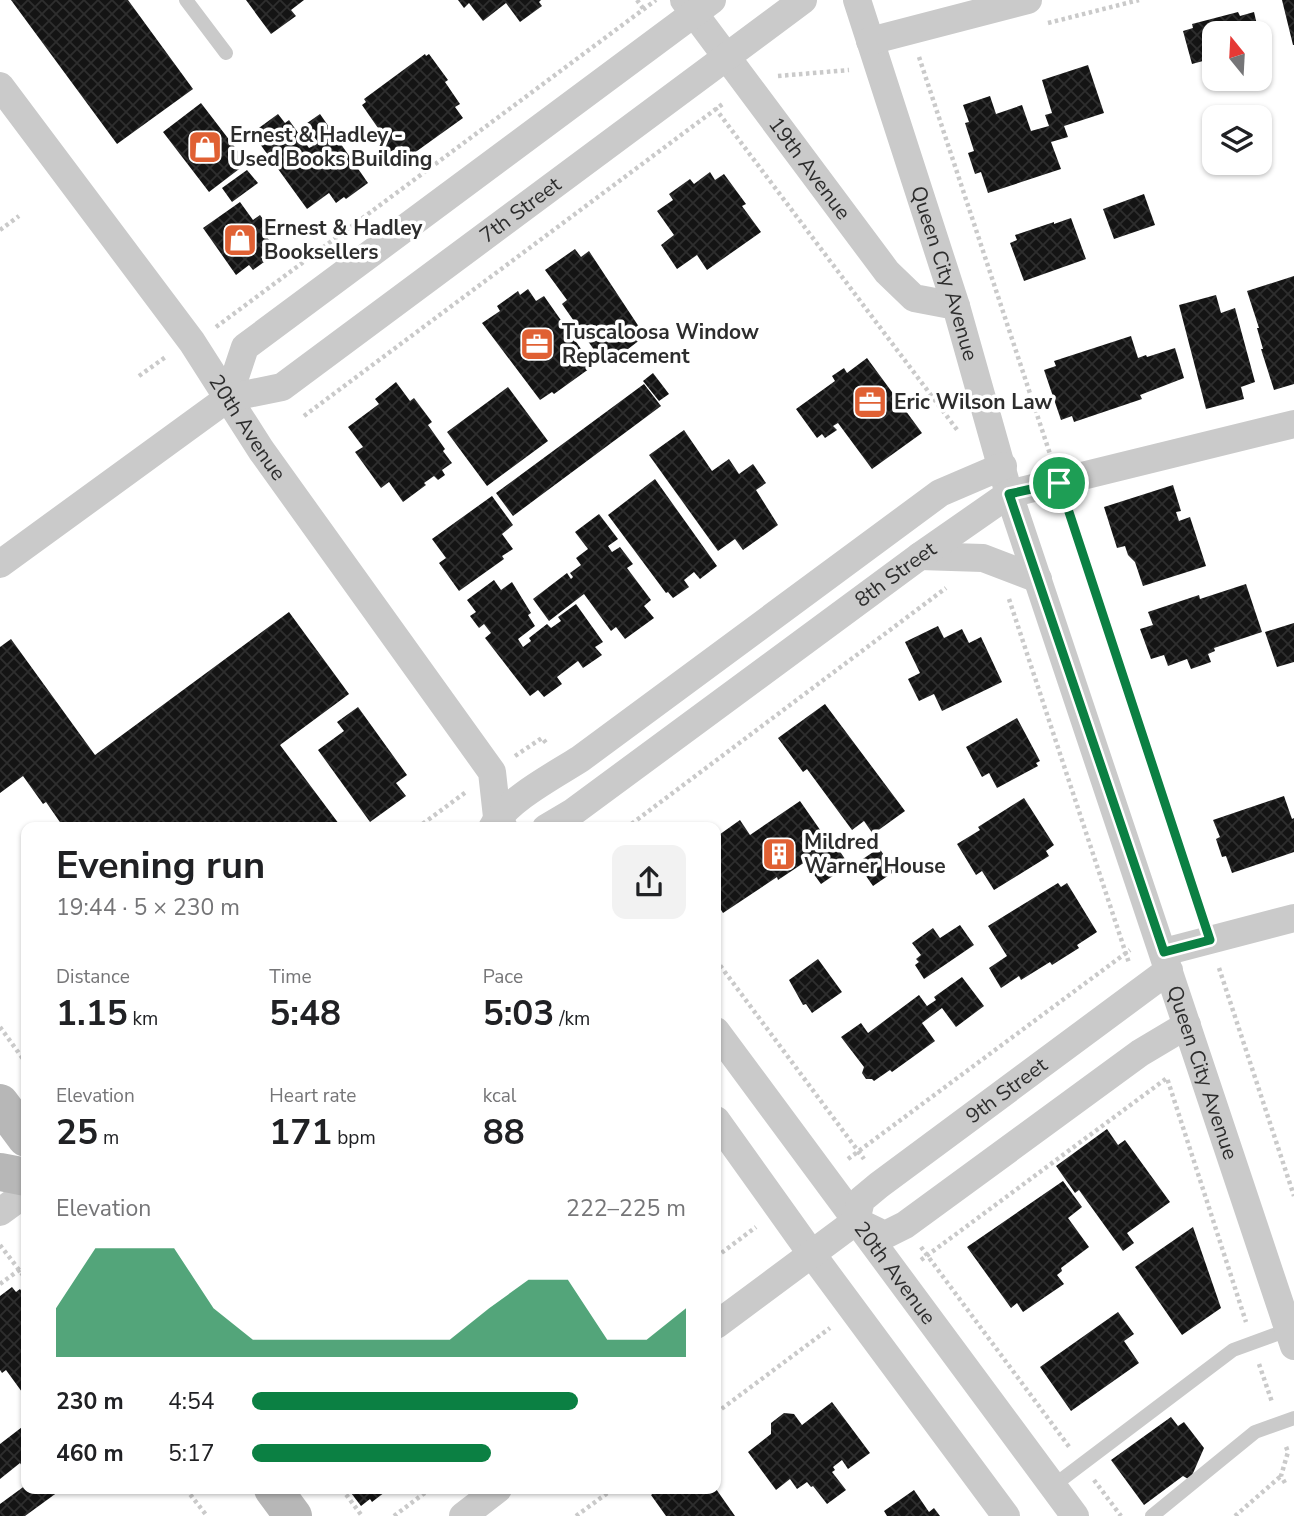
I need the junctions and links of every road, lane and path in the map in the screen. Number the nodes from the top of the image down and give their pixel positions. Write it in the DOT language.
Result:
graph roads {
  1 [pos="187,0"];
  2 [pos="637,0"];
  3 [pos="657,0"];
  4 [pos="803,0"];
  5 [pos="857,0"];
  6 [pos="1028,0"];
  7 [pos="696,4"];
  8 [pos="644,9"];
  9 [pos="663,36"];
  10 [pos="870,41"];
  11 [pos="226,53"];
  12 [pos="727,57"];
  13 [pos="878,68"];
  14 [pos="695,81"];
  15 [pos="0,86"];
  16 [pos="747,86"];
  17 [pos="716,109"];
  18 [pos="19,216"];
  19 [pos="0,230"];
  20 [pos="956,306"];
  21 [pos="192,342"];
  22 [pos="139,376"];
  23 [pos="228,398"];
  24 [pos="304,416"];
  25 [pos="1294,424"];
  26 [pos="965,441"];
  27 [pos="1003,466"];
  28 [pos="1059,483"];
  29 [pos="1009,494"];
  30 [pos="920,556"];
  31 [pos="0,564"];
  32 [pos="1038,579"];
  33 [pos="955,584"];
  34 [pos="1007,592"];
  35 [pos="492,772"];
  36 [pos="534,788"];
  37 [pos="498,822"];
  38 [pos="500,822"];
  39 [pos="553,822"];
  40 [pos="559,822"];
  41 [pos="634,822"];
  42 [pos="1294,918"];
  43 [pos="1210,940"];
  44 [pos="1163,951"];
  45 [pos="1126,953"];
  46 [pos="1130,965"];
  47 [pos="721,967"];
  48 [pos="1186,1025"];
  49 [pos="0,1027"];
  50 [pos="721,1038"];
  51 [pos="21,1056"];
  52 [pos="0,1102"];
  53 [pos="721,1127"];
  54 [pos="21,1131"];
  55 [pos="858,1152"];
  56 [pos="870,1168"];
  57 [pos="0,1172"];
  58 [pos="21,1176"];
  59 [pos="823,1177"];
  60 [pos="21,1196"];
  61 [pos="1294,1196"];
  62 [pos="779,1209"];
  63 [pos="0,1212"];
  64 [pos="856,1222"];
  65 [pos="0,1245"];
  66 [pos="920,1246"];
  67 [pos="721,1253"];
  68 [pos="811,1253"];
  69 [pos="927,1256"];
  70 [pos="19,1270"];
  71 [pos="21,1273"];
  72 [pos="898,1278"];
  73 [pos="0,1284"];
  74 [pos="853,1310"];
  75 [pos="721,1321"];
  76 [pos="1291,1338"];
  77 [pos="1253,1343"];
  78 [pos="721,1409"];
  79 [pos="1294,1418"];
  80 [pos="1279,1423"];
  81 [pos="1082,1464"];
  82 [pos="1281,1476"];
  83 [pos="1285,1483"];
  84 [pos="1053,1486"];
  85 [pos="190,1494"];
  86 [pos="277,1494"];
  87 [pos="346,1494"];
  88 [pos="423,1494"];
  89 [pos="492,1494"];
  90 [pos="605,1494"];
  91 [pos="207,1516"];
  92 [pos="293,1516"];
  93 [pos="362,1516"];
  94 [pos="394,1516"];
  95 [pos="463,1516"];
  96 [pos="576,1516"];
  97 [pos="1006,1516"];
  98 [pos="1075,1516"];
  99 [pos="1121,1516"];
  100 [pos="1152,1516"];
  101 [pos="1235,1516"];
  1 -- 11 [label="lane"];
  2 -- 8 [label="path"];
  3 -- 8 [label="path"];
  4 -- 12 [label="street, 7th Street"];
  5 -- 10 [label="street, Queen City Avenue"];
  6 -- 10 [label="street"];
  7 -- 9 [label="street"];
  7 -- 12 [label="street, 19th Avenue"];
  8 -- 9 [label="path"];
  8 -- 21 [label="path"];
  9 -- 23 [label="street"];
  10 -- 13 [label="street, Queen City Avenue"];
  12 -- 14 [label="street, 7th Street"];
  12 -- 16 [label="street, 19th Avenue"];
  13 -- 16 [label="path"];
  13 -- 20 [label="street, Queen City Avenue"];
  13 -- 28 [label="path"];
  14 -- 17 [label="path"];
  14 -- 23 [label="street, 7th Street"];
  15 -- 21 [label="street, 20th Avenue"];
  16 -- 17 [label="path"];
  16 -- 20 [label="street, 19th Avenue"];
  17 -- 24 [label="path"];
  17 -- 26 [label="path"];
  18 -- 19 [label="path"];
  20 -- 27 [label="street, Queen City Avenue"];
  21 -- 22 [label="path"];
  21 -- 23 [label="street, 20th Avenue"];
  23 -- 31 [label="street, 7th Street"];
  23 -- 35 [label="street, 20th Avenue"];
  25 -- 28 [label="street, 8th Street"];
  27 -- 29 [label="street, Queen City Avenue"];
  27 -- 36 [label="street, 8th Street"];
  28 -- 29 [label="street, 8th Street"];
  28 -- 43 [label="path"];
  29 -- 30 [label="street, 8th Street"];
  29 -- 32 [label="street, Queen City Avenue"];
  30 -- 32 [label="street, 8th Street"];
  30 -- 40 [label="street, 8th Street"];
  32 -- 44 [label="street, Queen City Avenue"];
  33 -- 41 [label="path"];
  34 -- 45 [label="path"];
  35 -- 36 [label="street"];
  35 -- 37 [label="street, 20th Avenue"];
  36 -- 38 [label="street, 8th Street"];
  36 -- 39 [label="street"];
  42 -- 43 [label="street, 9th Street"];
  43 -- 44 [label="street, 9th Street"];
  43 -- 61 [label="path"];
  44 -- 45 [label="path"];
  44 -- 48 [label="street, Queen City Avenue"];
  44 -- 64 [label="street, 9th Street"];
  45 -- 46 [label="path"];
  45 -- 55 [label="path"];
  47 -- 55 [label="path"];
  48 -- 64 [label="street"];
  48 -- 76 [label="street, Queen City Avenue"];
  49 -- 51 [label="path"];
  50 -- 59 [label="street, 20th Avenue"];
  52 -- 54 [label="main road"];
  53 -- 62 [label="street"];
  55 -- 56 [label="path"];
  55 -- 59 [label="path"];
  57 -- 58 [label="main road"];
  59 -- 64 [label="street, 20th Avenue"];
  60 -- 63 [label="street"];
  62 -- 67 [label="path"];
  62 -- 68 [label="street"];
  64 -- 68 [label="street, 9th Street"];
  64 -- 72 [label="street, 20th Avenue"];
  65 -- 70 [label="path"];
  66 -- 69 [label="path"];
  68 -- 74 [label="street"];
  68 -- 75 [label="street, 9th Street"];
  69 -- 72 [label="path"];
  69 -- 77 [label="path"];
  69 -- 81 [label="path"];
  70 -- 71 [label="path"];
  70 -- 73 [label="path"];
  72 -- 84 [label="street, 20th Avenue"];
  74 -- 78 [label="path"];
  74 -- 97 [label="street"];
  76 -- 77 [label="lane"];
  77 -- 80 [label="path"];
  77 -- 81 [label="lane"];
  79 -- 80 [label="lane"];
  80 -- 82 [label="path"];
  80 -- 100 [label="lane"];
  81 -- 84 [label="lane"];
  81 -- 99 [label="path"];
  82 -- 83 [label="path"];
  82 -- 101 [label="path"];
  84 -- 98 [label="street, 20th Avenue"];
  85 -- 91 [label="path"];
  86 -- 92 [label="main road"];
  87 -- 93 [label="path"];
  88 -- 94 [label="path"];
  89 -- 95 [label="street"];
  90 -- 96 [label="path"];
}
